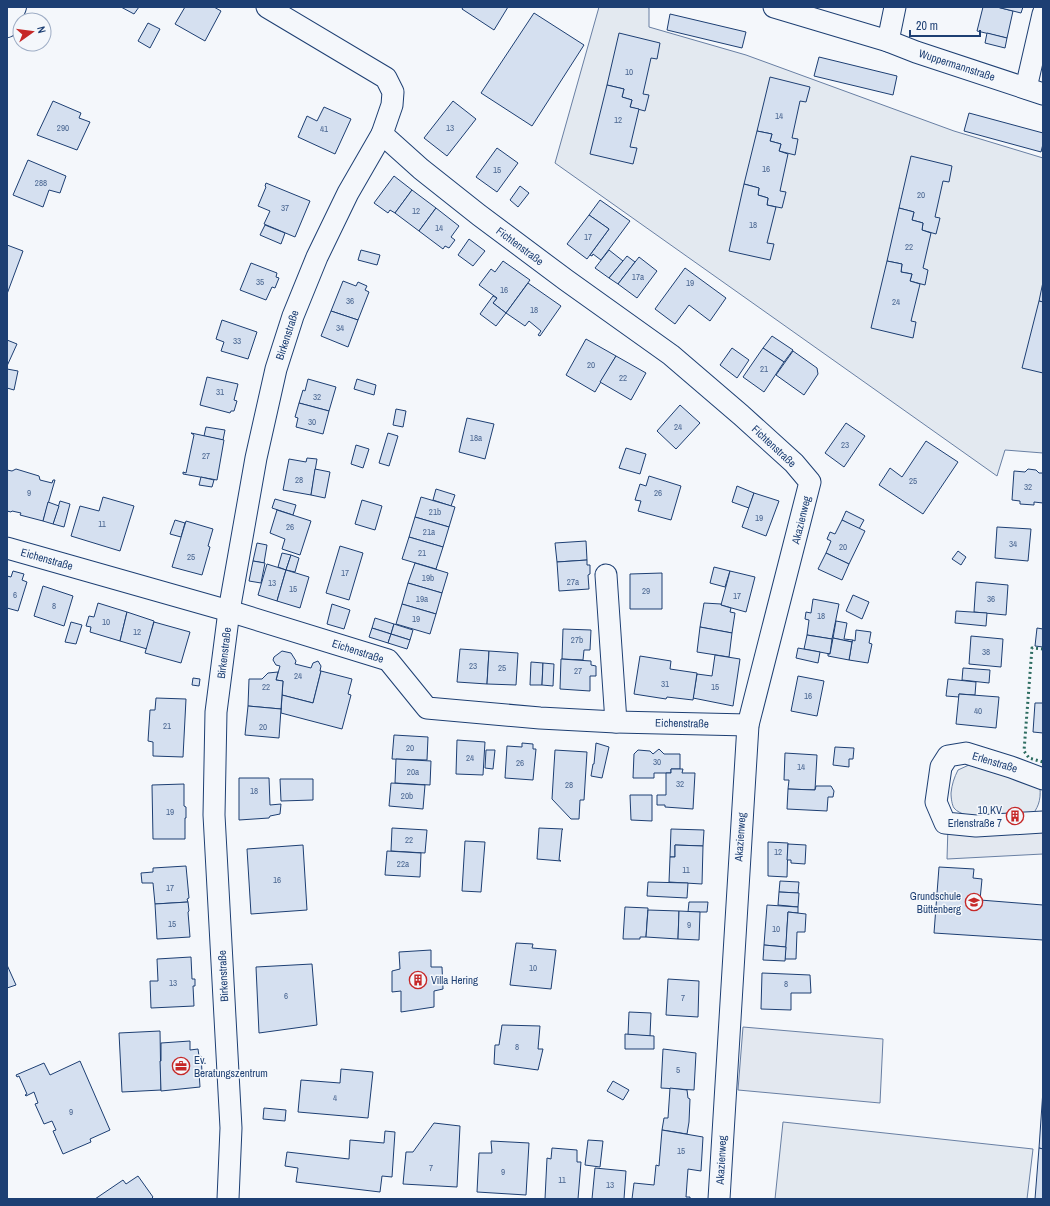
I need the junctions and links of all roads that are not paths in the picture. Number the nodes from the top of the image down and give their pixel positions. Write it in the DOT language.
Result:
graph roads {
  1 [pos="15,7"];
  2 [pos="267,7"];
  3 [pos="774,7"];
  4 [pos="895,7"];
  5 [pos="1043,14"];
  6 [pos="7,26"];
  7 [pos="888,41"];
  8 [pos="1035,91"];
  9 [pos="382,134"];
  10 [pos="810,482"];
  11 [pos="7,548"];
  12 [pos="606,574"];
  13 [pos="229,611"];
  14 [pos="616,722"];
  15 [pos="748,725"];
  16 [pos="1043,779"];
  17 [pos="1043,822"];
  18 [pos="228,1199"];
  19 [pos="719,1199"];
  1 -- 6 [label="main road"];
  2 -- 9 [label="street"];
  3 -- 7 [label="street, Wuppermannstraße"];
  4 -- 7 [label="street"];
  5 -- 8 [label="street, Wuppermannstraße"];
  7 -- 8 [label="street, Wuppermannstraße"];
  9 -- 10 [label="street, Fichtenstraße"];
  9 -- 13 [label="street, Birkenstraße"];
  10 -- 15 [label="street, Akazienweg"];
  11 -- 13 [label="street, Eichenstraße"];
  12 -- 14 [label="street"];
  13 -- 14 [label="street, Eichenstraße"];
  13 -- 18 [label="street, Birkenstraße"];
  14 -- 15 [label="street, Eichenstraße"];
  15 -- 19 [label="street, Akazienweg"];
  16 -- 17 [label="street, Erlenstraße"];
}
